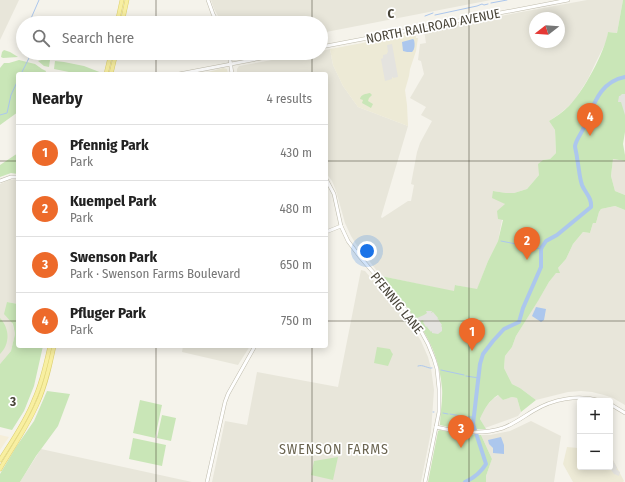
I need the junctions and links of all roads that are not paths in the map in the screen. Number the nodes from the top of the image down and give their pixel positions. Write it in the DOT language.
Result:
graph roads {
  1 [pos="122,0"];
  2 [pos="127,0"];
  3 [pos="208,0"];
  4 [pos="568,0"];
  5 [pos="119,16"];
  6 [pos="124,16"];
  7 [pos="214,16"];
  8 [pos="328,46"];
  9 [pos="109,60"];
  10 [pos="114,60"];
  11 [pos="229,60"];
  12 [pos="247,60"];
  13 [pos="230,63"];
  14 [pos="106,72"];
  15 [pos="111,72"];
  16 [pos="188,72"];
  17 [pos="232,72"];
  18 [pos="16,177"];
  19 [pos="0,181"];
  20 [pos="328,183"];
  21 [pos="342,226"];
  22 [pos="328,231"];
  23 [pos="50,348"];
  24 [pos="54,348"];
  25 [pos="254,348"];
  26 [pos="577,398"];
  27 [pos="613,406"];
  28 [pos="625,413"];
  29 [pos="436,427"];
  30 [pos="18,435"];
  31 [pos="0,460"];
  32 [pos="0,469"];
  33 [pos="208,482"];
  34 [pos="425,482"];
  1 -- 5 [label="main road"];
  2 -- 6 [label="main road"];
  3 -- 7 [label="street"];
  4 -- 8 [label="street, NORTH RAILROAD AVENUE"];
  9 -- 14 [label="main road"];
  10 -- 15 [label="main road"];
  11 -- 13 [label="street"];
  12 -- 13 [label="street"];
  13 -- 16 [label="street"];
  13 -- 17 [label="street"];
  18 -- 19 [label="street"];
  20 -- 21 [label="street, PFENNIG LANE"];
  21 -- 22 [label="street"];
  21 -- 29 [label="street, PFENNIG LANE"];
  23 -- 30 [label="main road"];
  24 -- 30 [label="main road"];
  25 -- 33 [label="street"];
  26 -- 29 [label="street"];
  27 -- 28 [label="street"];
  29 -- 34 [label="street, PFENNIG LANE"];
  30 -- 31 [label="main road"];
  30 -- 32 [label="main road"];
}
